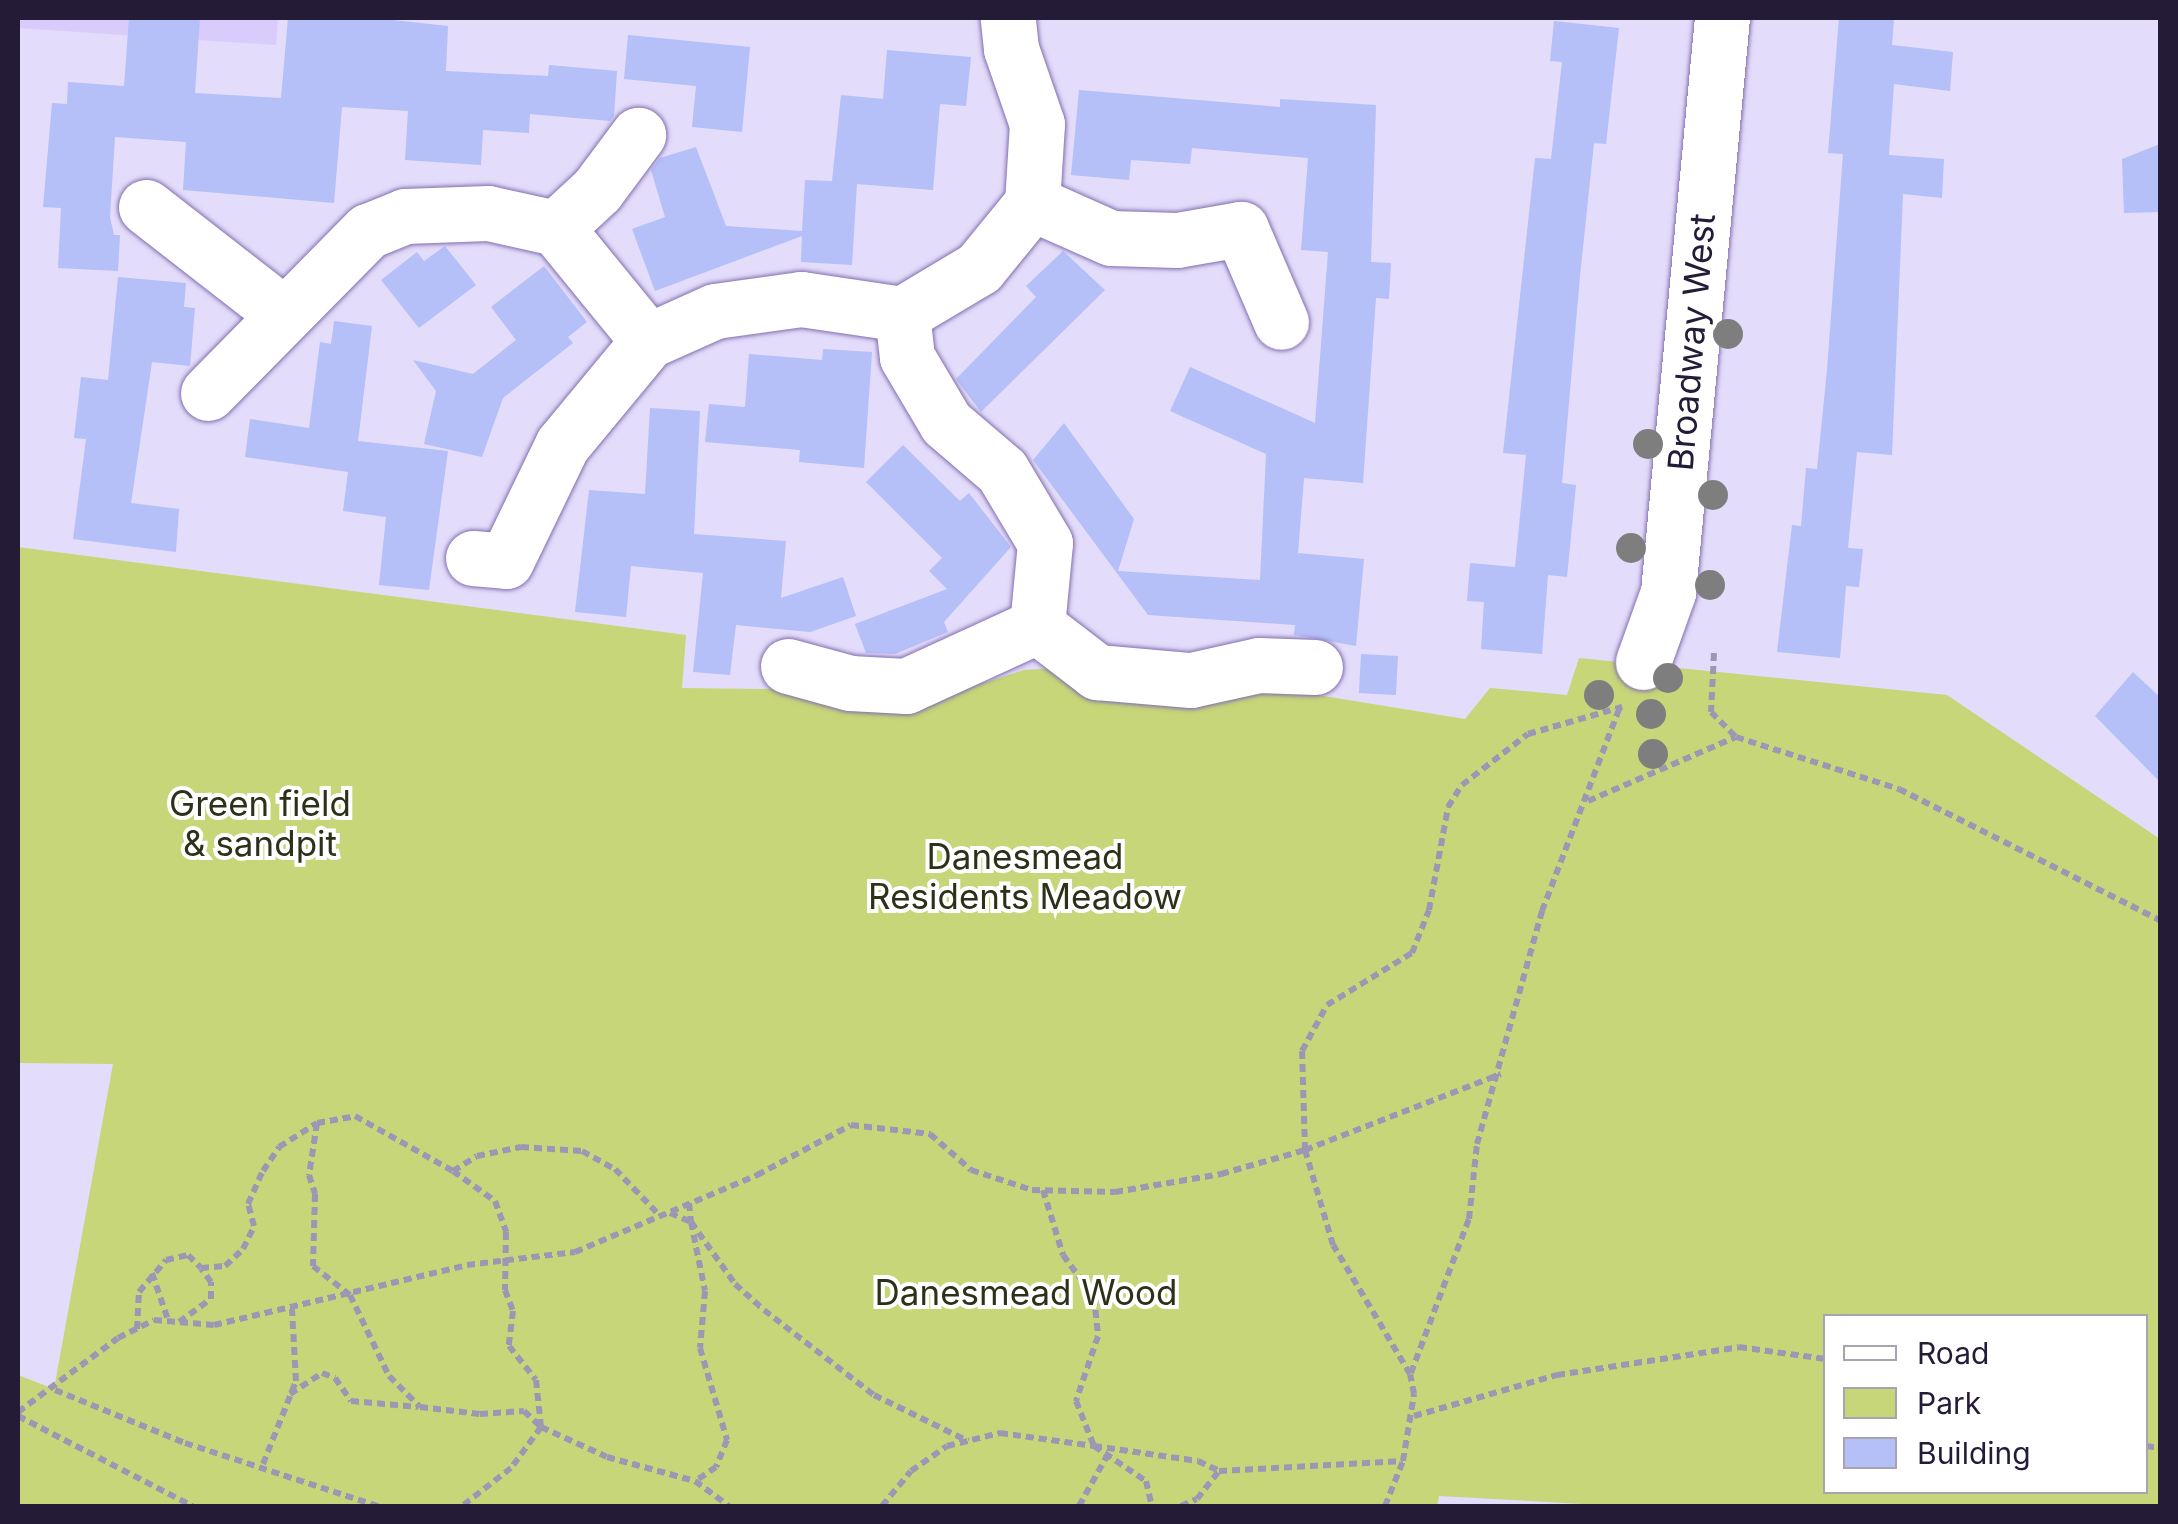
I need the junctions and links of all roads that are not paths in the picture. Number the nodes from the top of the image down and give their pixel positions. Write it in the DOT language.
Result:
graph roads {
  1 [pos="1008,18"];
  2 [pos="1722,18"];
  3 [pos="638,135"];
  4 [pos="1032,203"];
  5 [pos="146,207"];
  6 [pos="556,228"];
  7 [pos="281,312"];
  8 [pos="902,314"];
  9 [pos="1281,322"];
  10 [pos="648,341"];
  11 [pos="208,392"];
  12 [pos="473,558"];
  13 [pos="1038,626"];
  14 [pos="788,666"];
  15 [pos="1316,667"];
  16 [pos="1631,686"];
  1 -- 4 [label="street"];
  2 -- 16 [label="street, Broadway West"];
  3 -- 6 [label="street"];
  4 -- 8 [label="street"];
  4 -- 9 [label="street"];
  5 -- 7 [label="street"];
  6 -- 7 [label="street"];
  6 -- 10 [label="street"];
  7 -- 11 [label="street"];
  8 -- 10 [label="street"];
  8 -- 13 [label="street"];
  10 -- 12 [label="street"];
  13 -- 14 [label="street"];
  13 -- 15 [label="street"];
}
